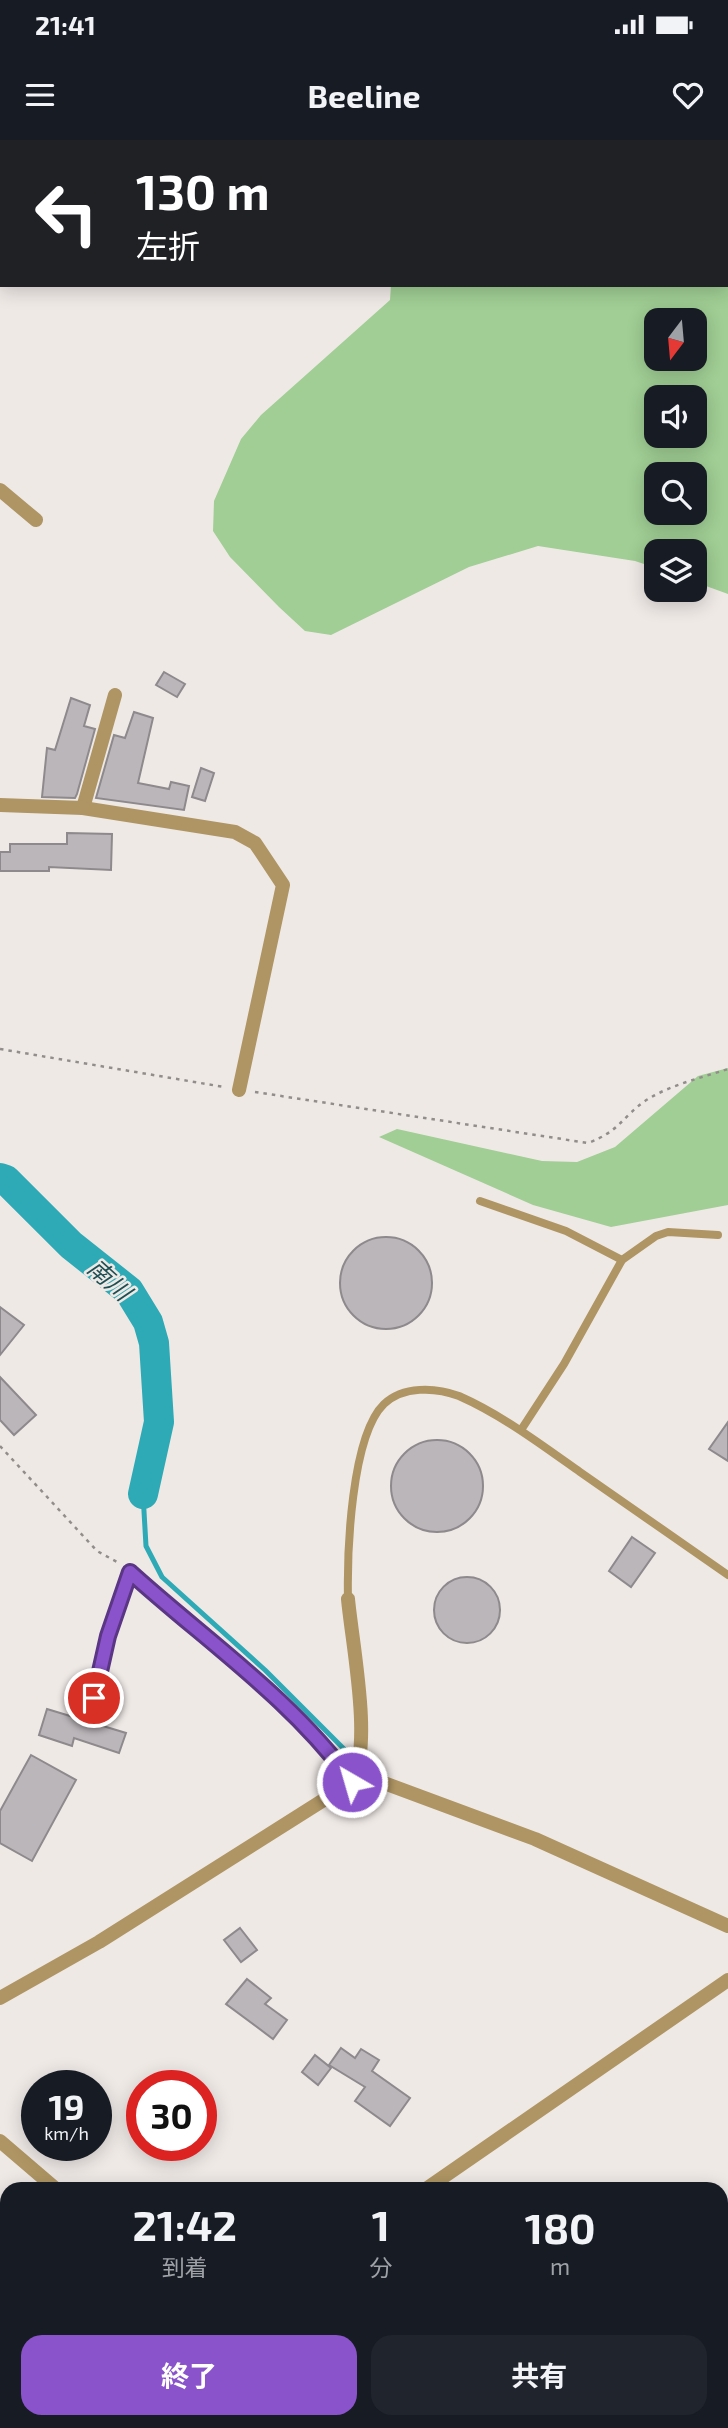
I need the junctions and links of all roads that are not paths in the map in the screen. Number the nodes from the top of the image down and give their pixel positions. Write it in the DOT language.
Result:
graph roads {
  1 [pos="0,490"];
  2 [pos="36,520"];
  3 [pos="114,695"];
  4 [pos="0,806"];
  5 [pos="83,808"];
  6 [pos="239,1090"];
  7 [pos="480,1201"];
  8 [pos="718,1235"];
  9 [pos="622,1260"];
  10 [pos="521,1430"];
  11 [pos="728,1575"];
  12 [pos="348,1599"];
  13 [pos="94,1698"];
  14 [pos="355,1777"];
  15 [pos="728,1926"];
  16 [pos="728,1980"];
  17 [pos="0,1998"];
  18 [pos="0,2141"];
  19 [pos="48,2182"];
  20 [pos="436,2182"];
  1 -- 2 [label="street"];
  3 -- 5 [label="street"];
  4 -- 5 [label="street"];
  5 -- 6 [label="street"];
  7 -- 9 [label="lane"];
  8 -- 9 [label="lane"];
  9 -- 10 [label="lane"];
  10 -- 11 [label="lane"];
  10 -- 12 [label="lane"];
  12 -- 14 [label="street"];
  13 -- 14 [label="street"];
  14 -- 15 [label="street"];
  14 -- 17 [label="street"];
  16 -- 20 [label="street"];
  18 -- 19 [label="street"];
}
